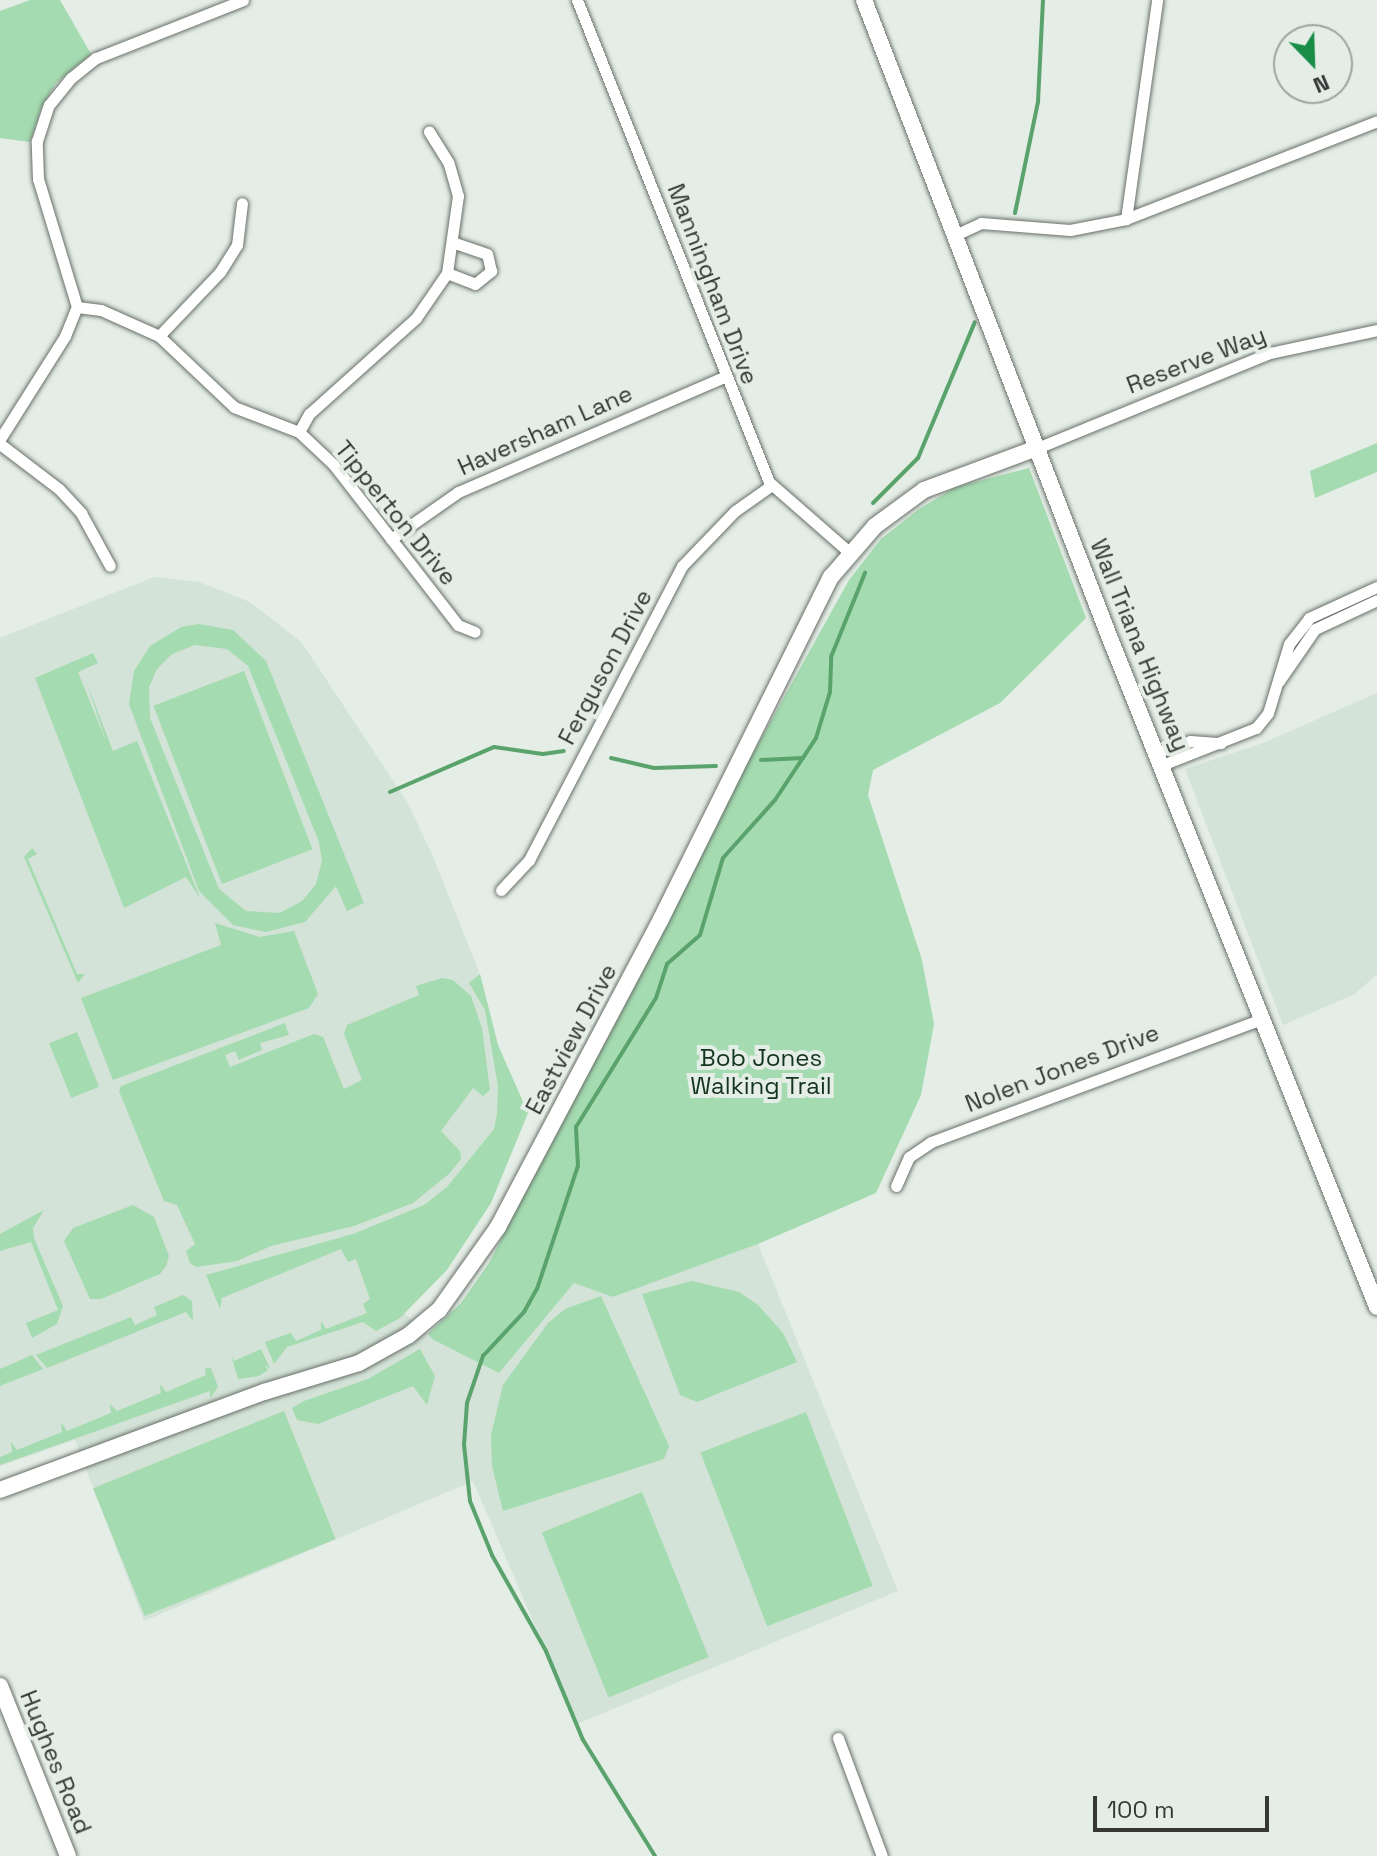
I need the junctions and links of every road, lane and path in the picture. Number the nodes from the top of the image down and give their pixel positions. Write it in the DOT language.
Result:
graph roads {
  1 [pos="243,0"];
  2 [pos="577,0"];
  3 [pos="864,0"];
  4 [pos="1157,0"];
  5 [pos="1377,121"];
  6 [pos="429,132"];
  7 [pos="242,203"];
  8 [pos="1126,219"];
  9 [pos="953,236"];
  10 [pos="455,243"];
  11 [pos="447,273"];
  12 [pos="77,307"];
  13 [pos="1377,330"];
  14 [pos="159,336"];
  15 [pos="726,376"];
  16 [pos="299,432"];
  17 [pos="0,441"];
  18 [pos="1037,448"];
  19 [pos="772,485"];
  20 [pos="391,539"];
  21 [pos="850,553"];
  22 [pos="110,566"];
  23 [pos="1377,587"];
  24 [pos="1377,600"];
  25 [pos="475,632"];
  26 [pos="1279,681"];
  27 [pos="1160,759"];
  28 [pos="501,890"];
  29 [pos="1264,1018"];
  30 [pos="896,1186"];
  31 [pos="1372,1279"];
  32 [pos="1377,1307"];
  33 [pos="0,1490"];
  34 [pos="0,1686"];
  35 [pos="838,1738"];
  36 [pos="68,1856"];
  37 [pos="882,1856"];
  1 -- 12 [label="street"];
  2 -- 15 [label="street, Manningham Drive"];
  3 -- 9 [label="main road, Wall Triana Highway"];
  4 -- 8 [label="street"];
  5 -- 8 [label="street"];
  6 -- 10 [label="street"];
  7 -- 14 [label="street"];
  8 -- 9 [label="street"];
  9 -- 18 [label="main road, Wall Triana Highway"];
  10 -- 11 [label="street"];
  10 -- 11 [label="street"];
  11 -- 16 [label="street"];
  12 -- 14 [label="street, Tipperton Drive"];
  12 -- 17 [label="street"];
  13 -- 18 [label="street, Reserve Way"];
  14 -- 16 [label="street, Tipperton Drive"];
  15 -- 19 [label="street, Manningham Drive"];
  15 -- 20 [label="street, Haversham Lane"];
  16 -- 20 [label="street, Tipperton Drive"];
  17 -- 22 [label="street"];
  18 -- 21 [label="main road, Eastview Drive"];
  18 -- 27 [label="main road, Wall Triana Highway"];
  19 -- 21 [label="street, Manningham Drive"];
  19 -- 28 [label="street, Ferguson Drive"];
  20 -- 25 [label="street, Tipperton Drive"];
  21 -- 33 [label="main road, Eastview Drive"];
  23 -- 26 [label="street"];
  24 -- 26 [label="street"];
  26 -- 27 [label="street"];
  27 -- 29 [label="main road, Wall Triana Highway"];
  29 -- 30 [label="street, Nolen Jones Drive"];
  29 -- 31 [label="main road, Wall Triana Highway"];
  31 -- 32 [label="main road, Wall Triana Highway"];
  34 -- 36 [label="main road, Hughes Road"];
  35 -- 37 [label="street"];
}
